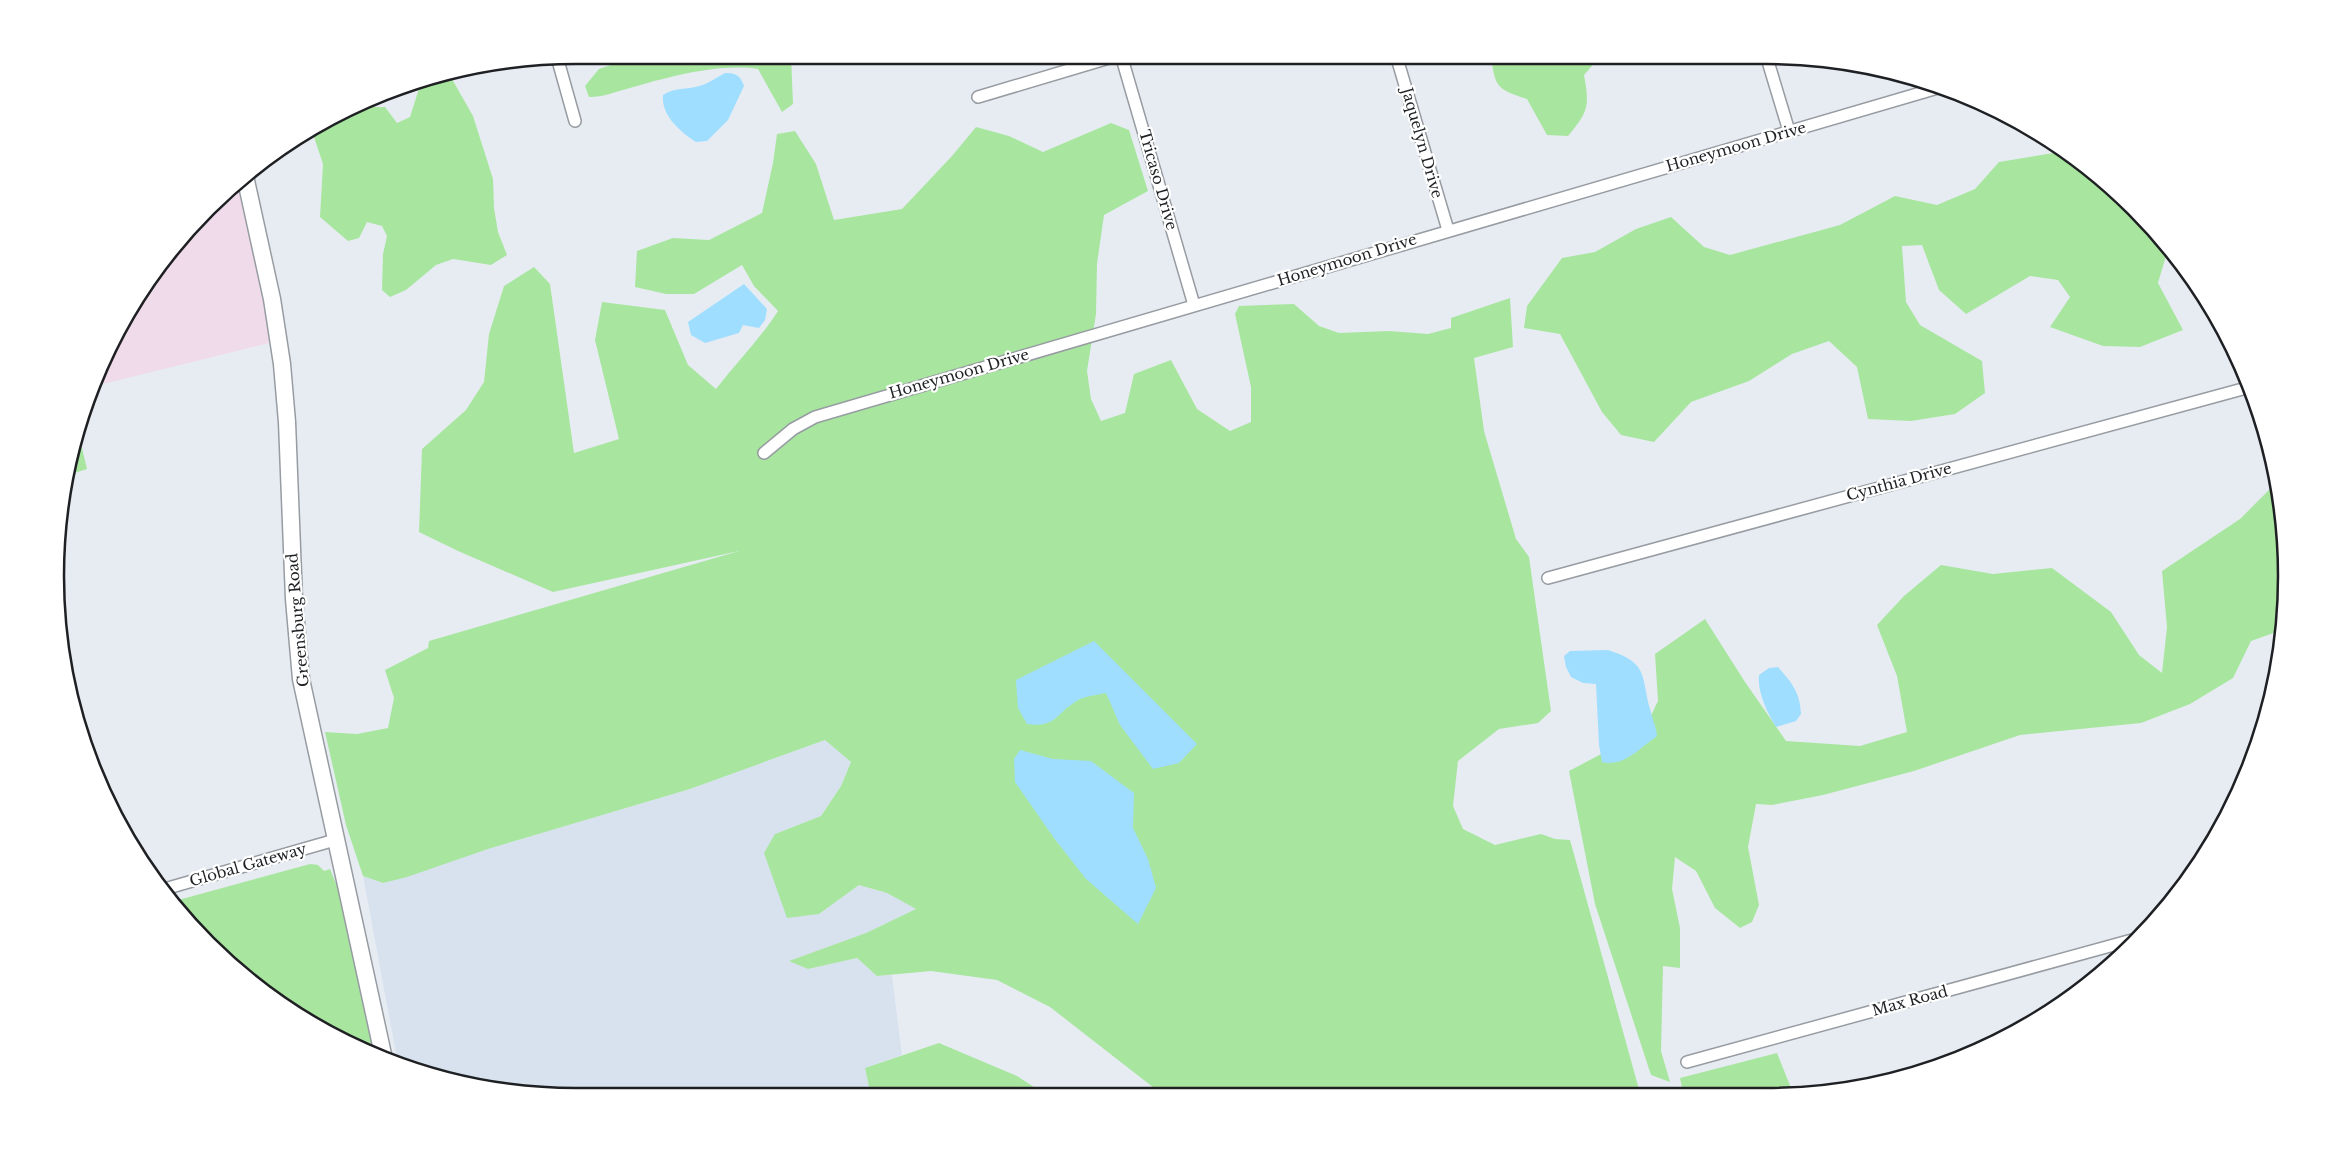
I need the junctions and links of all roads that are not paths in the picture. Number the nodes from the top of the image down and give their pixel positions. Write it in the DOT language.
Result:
graph roads {
  1 [pos="559,64"];
  2 [pos="1090,64"];
  3 [pos="1123,64"];
  4 [pos="1399,64"];
  5 [pos="1769,64"];
  6 [pos="1929,90"];
  7 [pos="978,97"];
  8 [pos="575,121"];
  9 [pos="1788,131"];
  10 [pos="247,184"];
  11 [pos="1448,230"];
  12 [pos="1194,305"];
  13 [pos="2242,389"];
  14 [pos="764,453"];
  15 [pos="1548,578"];
  16 [pos="335,840"];
  17 [pos="170,888"];
  18 [pos="2123,942"];
  19 [pos="382,1050"];
  20 [pos="1687,1062"];
  1 -- 8 [label="street"];
  2 -- 7 [label="street"];
  3 -- 12 [label="street, Tricaso Drive"];
  4 -- 11 [label="street, Jaquelyn Drive"];
  5 -- 9 [label="street"];
  6 -- 9 [label="street, Honeymoon Drive"];
  9 -- 11 [label="street, Honeymoon Drive"];
  10 -- 16 [label="main road, Greensburg Road"];
  11 -- 12 [label="street, Honeymoon Drive"];
  12 -- 14 [label="street, Honeymoon Drive"];
  13 -- 15 [label="street, Cynthia Drive"];
  16 -- 17 [label="street, Global Gateway"];
  16 -- 19 [label="main road, Greensburg Road"];
  18 -- 20 [label="street, Max Road"];
}
